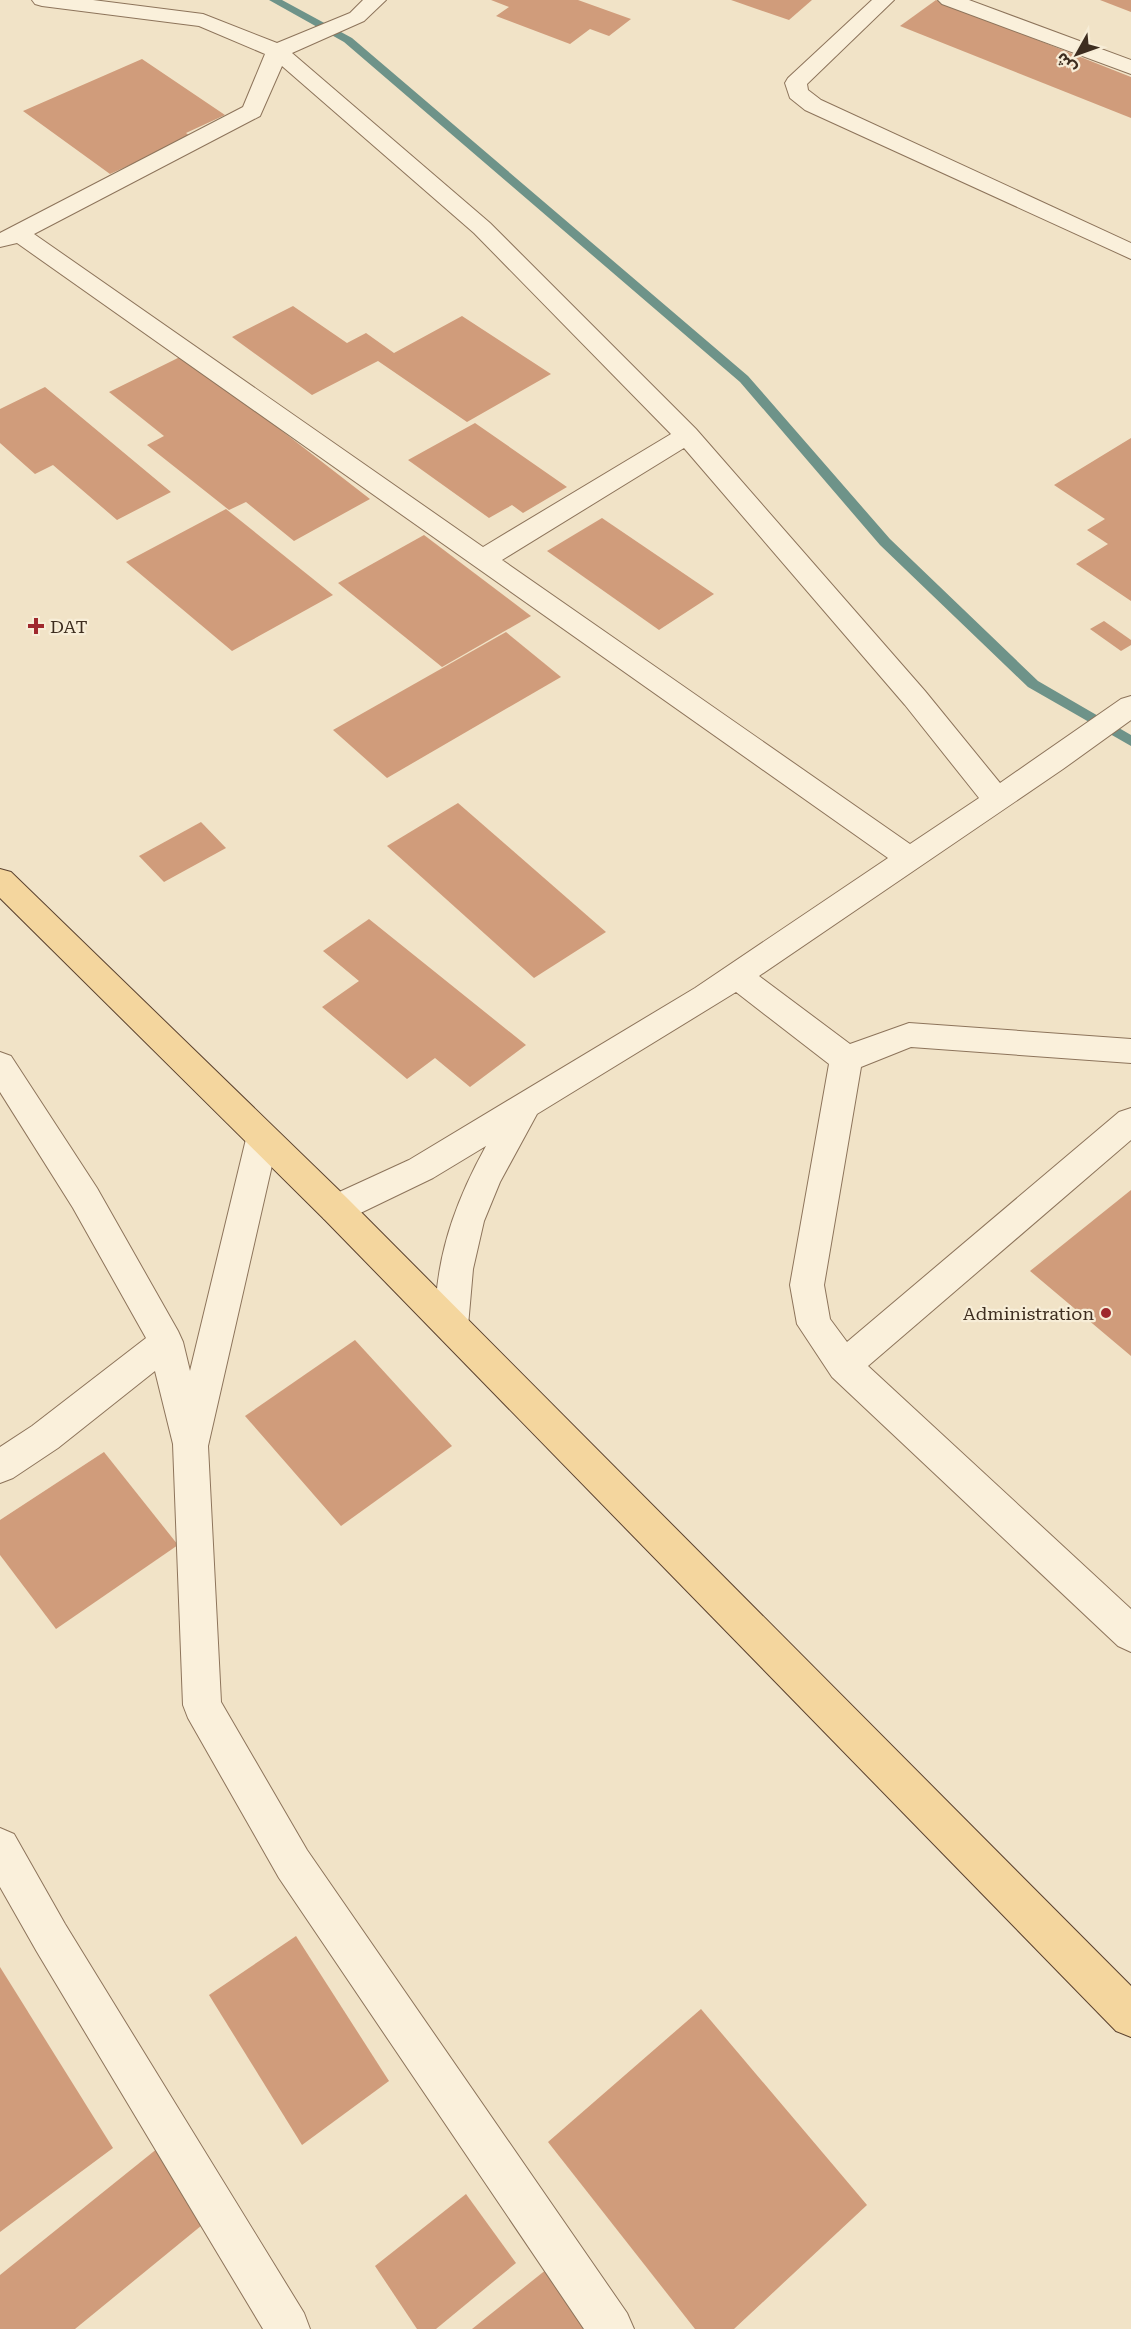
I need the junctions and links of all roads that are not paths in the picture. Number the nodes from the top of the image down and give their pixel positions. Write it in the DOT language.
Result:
graph roads {
  1 [pos="42,0"];
  2 [pos="375,0"];
  3 [pos="884,0"];
  4 [pos="949,0"];
  5 [pos="286,47"];
  6 [pos="1131,67"];
  7 [pos="10,238"];
  8 [pos="1131,252"];
  9 [pos="687,435"];
  10 [pos="483,560"];
  11 [pos="1131,706"];
  12 [pos="997,800"];
  13 [pos="910,859"];
  14 [pos="0,880"];
  15 [pos="736,975"];
  16 [pos="1131,1051"];
  17 [pos="846,1059"];
  18 [pos="0,1065"];
  19 [pos="525,1108"];
  20 [pos="1131,1121"];
  21 [pos="262,1139"];
  22 [pos="336,1209"];
  23 [pos="451,1326"];
  24 [pos="166,1342"];
  25 [pos="844,1366"];
  26 [pos="190,1446"];
  27 [pos="0,1467"];
  28 [pos="1131,1634"];
  29 [pos="0,1848"];
  30 [pos="1131,2016"];
  31 [pos="288,2329"];
  32 [pos="611,2329"];
  1 -- 5 [label="street"];
  2 -- 5 [label="street"];
  3 -- 8 [label="street"];
  4 -- 6 [label="street"];
  5 -- 7 [label="street"];
  5 -- 9 [label="street"];
  7 -- 10 [label="street"];
  9 -- 10 [label="street"];
  9 -- 12 [label="street"];
  10 -- 13 [label="street"];
  11 -- 12 [label="street"];
  12 -- 13 [label="street"];
  13 -- 15 [label="street"];
  14 -- 21 [label="main road"];
  15 -- 17 [label="street"];
  15 -- 19 [label="street"];
  16 -- 17 [label="street"];
  17 -- 25 [label="street"];
  18 -- 24 [label="street"];
  19 -- 22 [label="street"];
  19 -- 23 [label="street"];
  20 -- 25 [label="street"];
  21 -- 22 [label="main road"];
  21 -- 26 [label="street"];
  22 -- 23 [label="main road"];
  23 -- 30 [label="main road"];
  24 -- 26 [label="street"];
  24 -- 27 [label="street"];
  25 -- 28 [label="street"];
  26 -- 32 [label="street"];
  29 -- 31 [label="street"];
}
